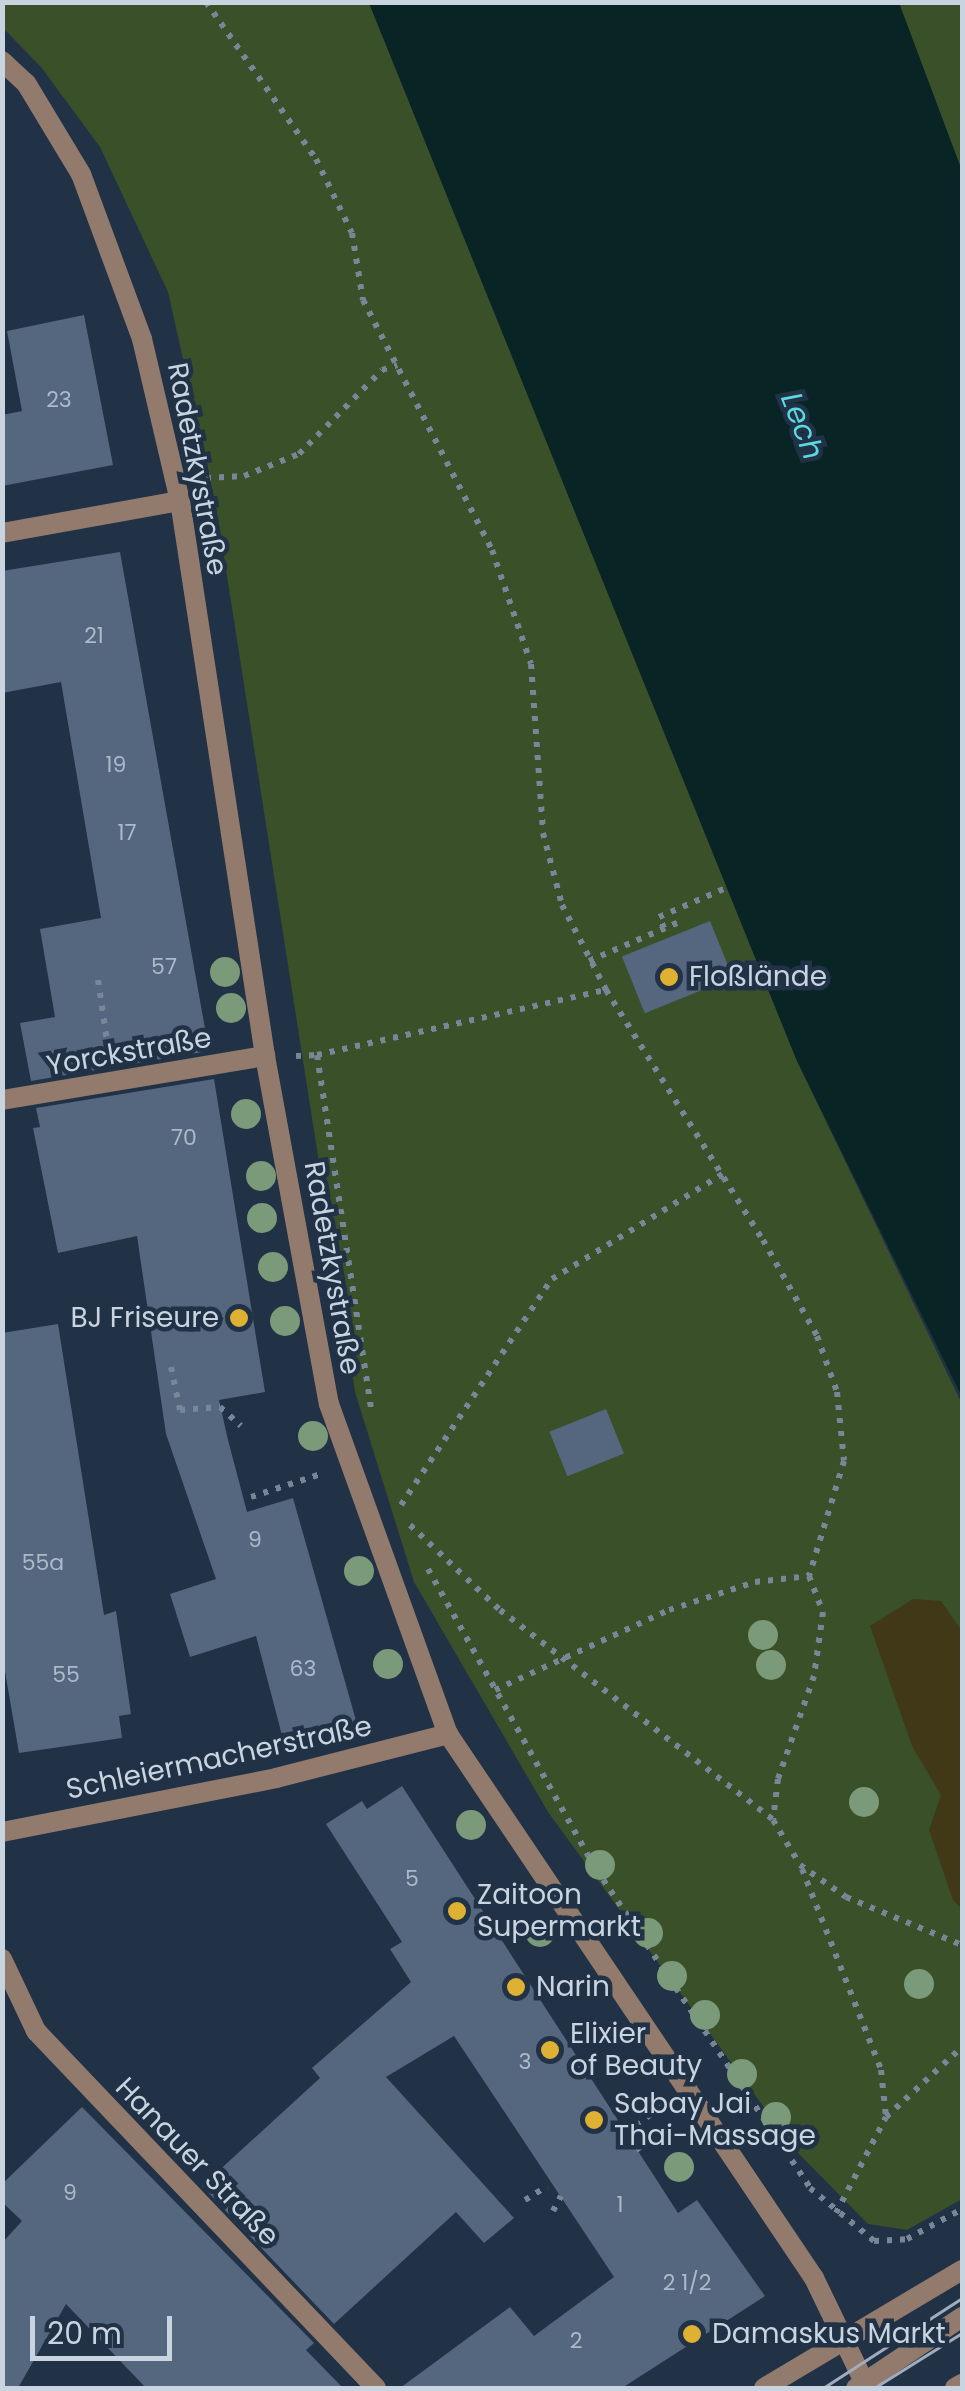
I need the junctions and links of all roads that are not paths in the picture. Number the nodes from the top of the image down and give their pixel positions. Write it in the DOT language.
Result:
graph roads {
  1 [pos="2,61"];
  2 [pos="177,491"];
  3 [pos="2,533"];
  4 [pos="265,1056"];
  5 [pos="2,1100"];
  6 [pos="448,1734"];
  7 [pos="2,1832"];
  8 [pos="2,1958"];
  9 [pos="962,2270"];
  10 [pos="962,2317"];
  11 [pos="844,2338"];
  12 [pos="962,2384"];
  13 [pos="863,2386"];
  14 [pos="376,2388"];
  15 [pos="764,2388"];
  16 [pos="955,2388"];
  1 -- 2 [label="street, Radetzkystraße"];
  2 -- 3 [label="street"];
  2 -- 4 [label="street, Radetzkystraße"];
  4 -- 5 [label="street, Yorckstraße"];
  4 -- 6 [label="street, Radetzkystraße"];
  6 -- 7 [label="street, Schleiermacherstraße"];
  6 -- 11 [label="street, Radetzkystraße"];
  8 -- 14 [label="street, Hanauer Straße"];
  9 -- 11 [label="street"];
  10 -- 13 [label="street"];
  11 -- 13 [label="street, Radetzkystraße"];
  11 -- 15 [label="street"];
  12 -- 16 [label="street"];
}
